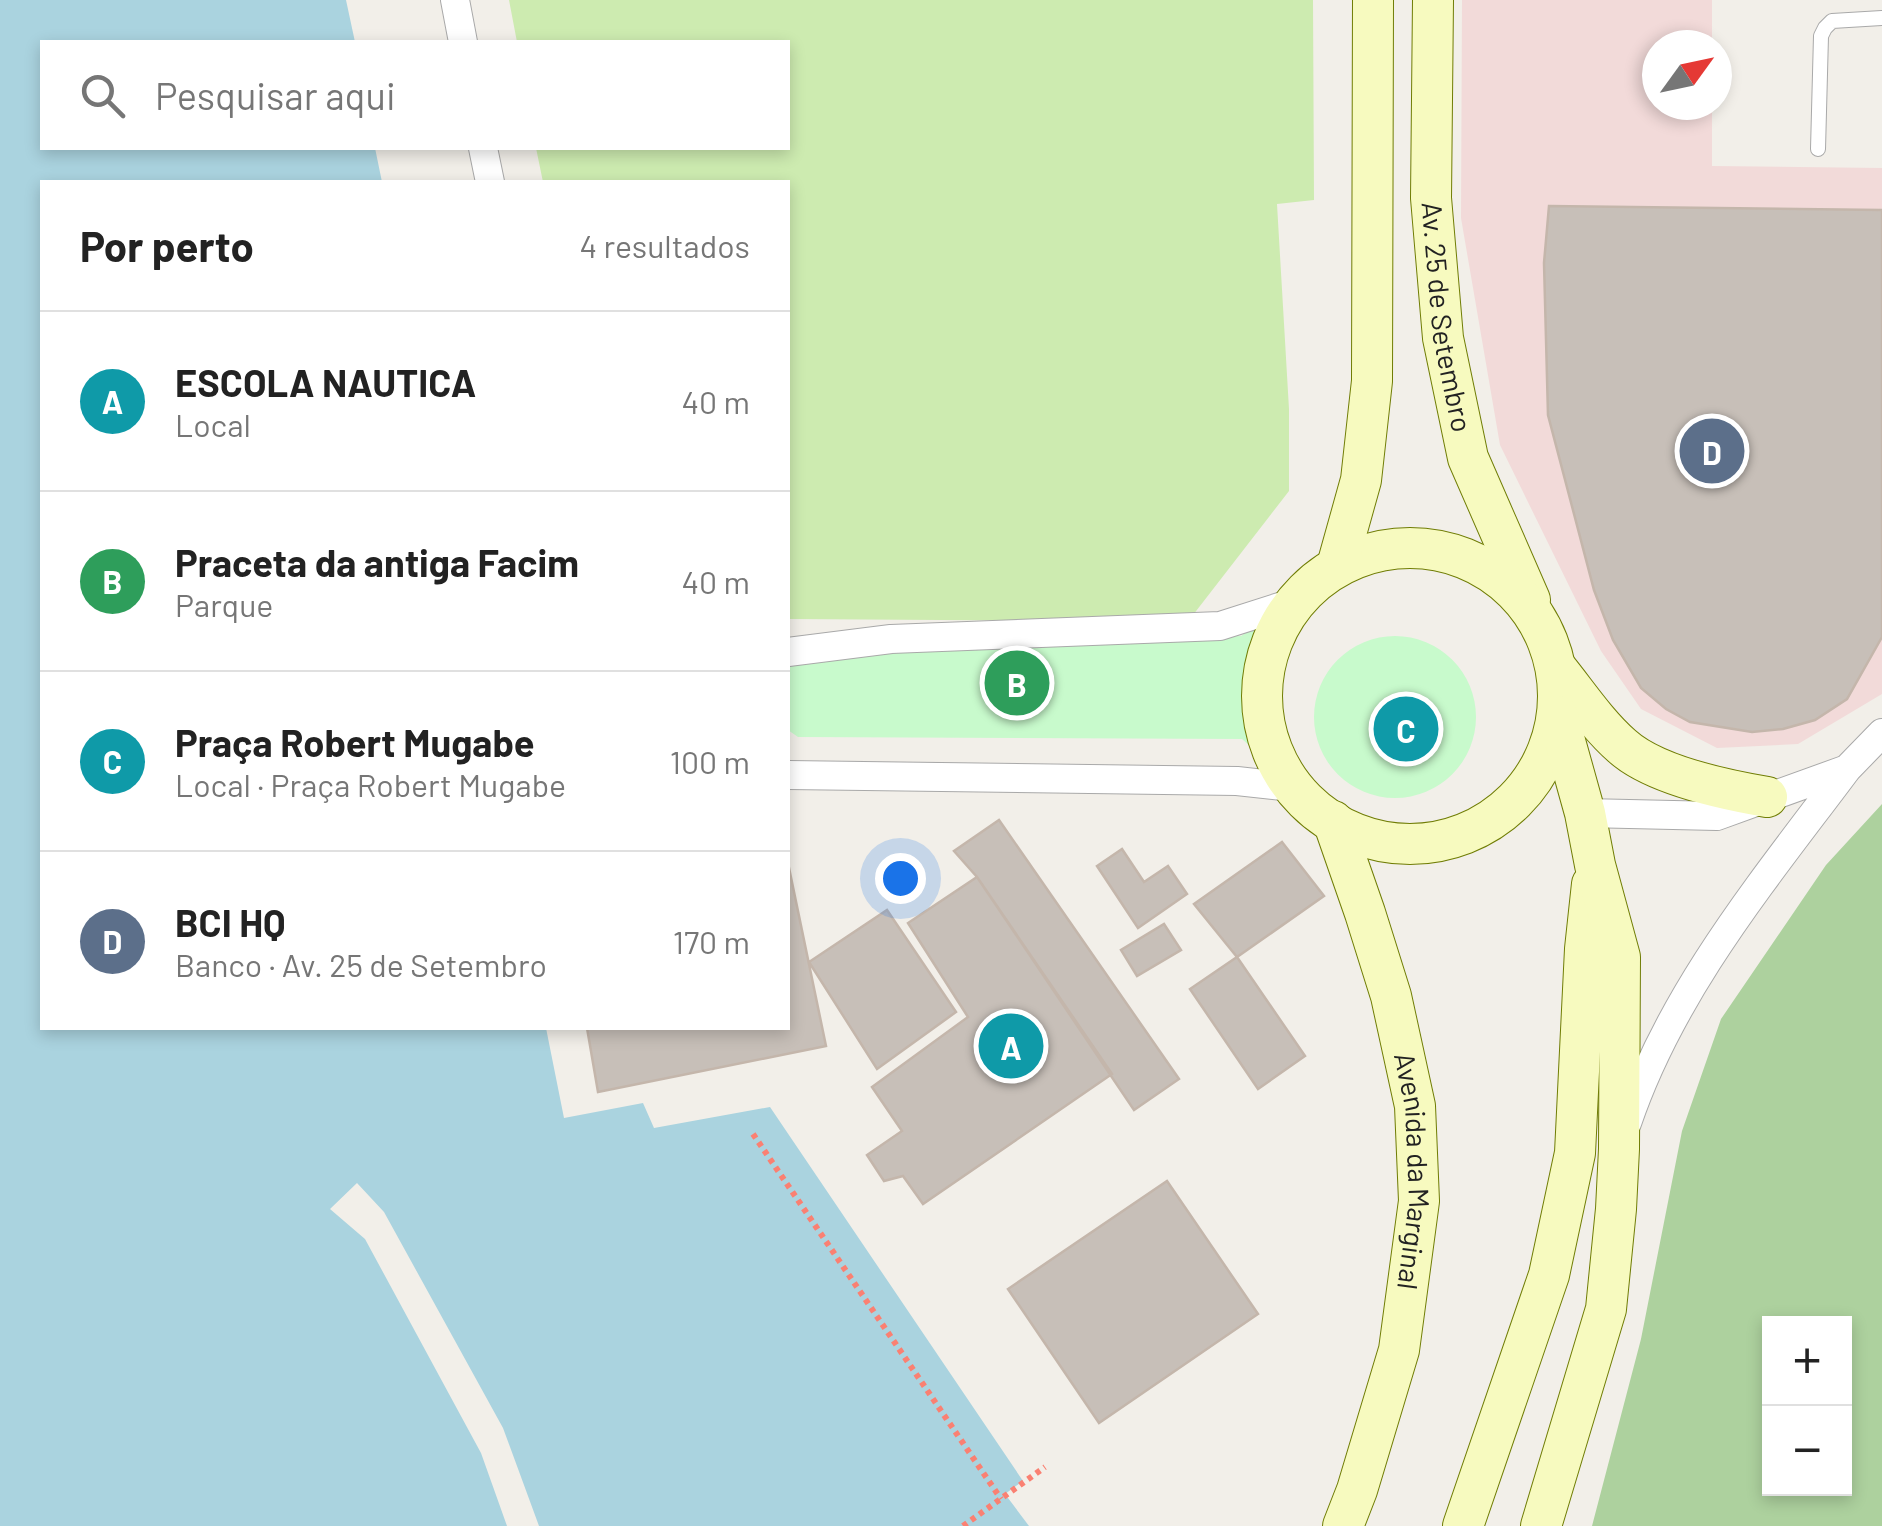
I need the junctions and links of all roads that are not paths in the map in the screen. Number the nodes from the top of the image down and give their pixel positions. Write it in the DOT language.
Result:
graph roads {
  1 [pos="455,0"];
  2 [pos="1373,0"];
  3 [pos="1433,0"];
  4 [pos="1882,18"];
  5 [pos="463,40"];
  6 [pos="484,150"];
  7 [pos="1818,150"];
  8 [pos="490,180"];
  9 [pos="1337,566"];
  10 [pos="1292,603"];
  11 [pos="1537,620"];
  12 [pos="790,652"];
  13 [pos="1557,669"];
  14 [pos="1558,716"];
  15 [pos="1882,733"];
  16 [pos="1846,769"];
  17 [pos="790,775"];
  18 [pos="1291,788"];
  19 [pos="1767,796"];
  20 [pos="1585,814"];
  21 [pos="1333,821"];
  22 [pos="1595,865"];
  23 [pos="1619,1149"];
  24 [pos="1343,1526"];
  25 [pos="1463,1526"];
  26 [pos="1541,1526"];
  1 -- 5 [label="street"];
  2 -- 9 [label="main road"];
  3 -- 11 [label="main road, Av. 25 de Setembro"];
  4 -- 7 [label="lane"];
  6 -- 8 [label="street"];
  9 -- 10 [label="main road"];
  9 -- 11 [label="main road"];
  10 -- 12 [label="street"];
  10 -- 18 [label="main road"];
  11 -- 13 [label="main road"];
  13 -- 14 [label="main road"];
  13 -- 19 [label="main road"];
  14 -- 20 [label="main road"];
  14 -- 21 [label="main road"];
  15 -- 16 [label="street"];
  16 -- 19 [label="street"];
  16 -- 23 [label="street"];
  17 -- 18 [label="street"];
  18 -- 21 [label="main road"];
  19 -- 20 [label="street"];
  20 -- 22 [label="main road"];
  21 -- 24 [label="main road, Avenida da Marginal"];
  22 -- 23 [label="main road"];
  22 -- 25 [label="main road"];
  23 -- 26 [label="main road"];
}
